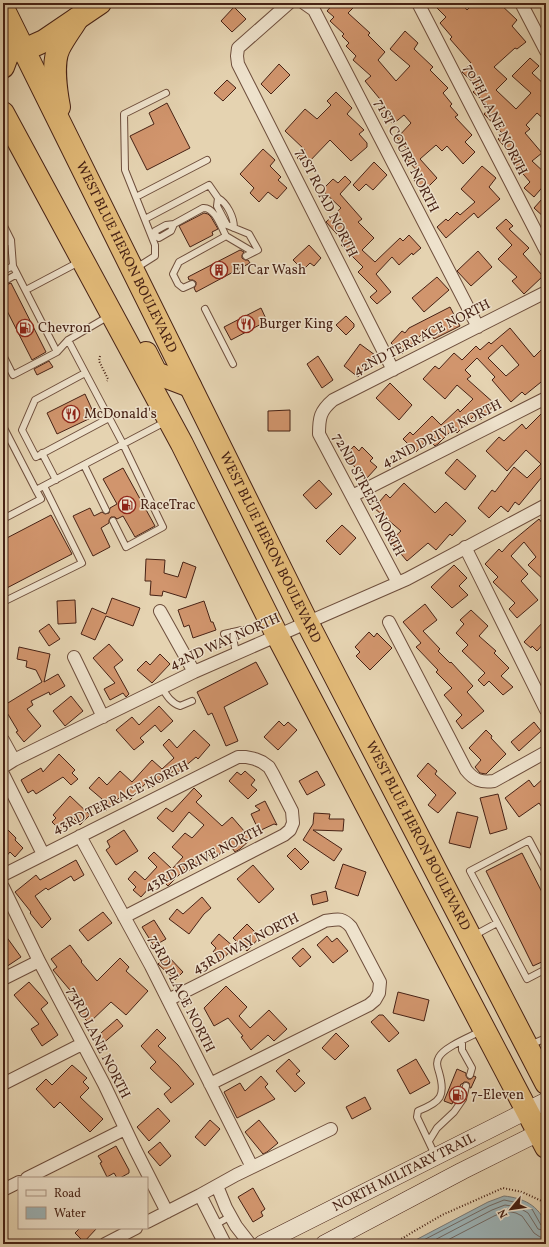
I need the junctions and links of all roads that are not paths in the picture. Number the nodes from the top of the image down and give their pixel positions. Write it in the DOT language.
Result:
graph roads {
  1 [pos="100,3"];
  2 [pos="289,3"];
  3 [pos="304,3"];
  4 [pos="418,3"];
  5 [pos="521,3"];
  6 [pos="5,11"];
  7 [pos="77,19"];
  8 [pos="546,51"];
  9 [pos="10,54"];
  10 [pos="166,93"];
  11 [pos="3,112"];
  12 [pos="63,127"];
  13 [pos="3,132"];
  14 [pos="22,146"];
  15 [pos="207,160"];
  16 [pos="136,197"];
  17 [pos="145,218"];
  18 [pos="3,224"];
  19 [pos="154,236"];
  20 [pos="226,236"];
  21 [pos="11,240"];
  22 [pos="3,244"];
  23 [pos="546,251"];
  24 [pos="253,252"];
  25 [pos="246,256"];
  26 [pos="83,260"];
  27 [pos="13,266"];
  28 [pos="132,270"];
  29 [pos="3,271"];
  30 [pos="17,274"];
  31 [pos="3,282"];
  32 [pos="192,284"];
  33 [pos="26,290"];
  34 [pos="546,292"];
  35 [pos="108,306"];
  36 [pos="205,309"];
  37 [pos="478,326"];
  38 [pos="68,340"];
  39 [pos="57,352"];
  40 [pos="3,355"];
  41 [pos="233,364"];
  42 [pos="393,370"];
  43 [pos="85,373"];
  44 [pos="190,386"];
  45 [pos="546,398"];
  46 [pos="109,418"];
  47 [pos="319,419"];
  48 [pos="169,420"];
  49 [pos="3,426"];
  50 [pos="123,444"];
  51 [pos="42,453"];
  52 [pos="84,465"];
  53 [pos="56,480"];
  54 [pos="44,486"];
  55 [pos="36,490"];
  56 [pos="352,496"];
  57 [pos="546,505"];
  58 [pos="106,510"];
  59 [pos="254,517"];
  60 [pos="3,519"];
  61 [pos="113,522"];
  62 [pos="465,547"];
  63 [pos="398,583"];
  64 [pos="3,602"];
  65 [pos="160,611"];
  66 [pos="307,622"];
  67 [pos="389,622"];
  68 [pos="242,630"];
  69 [pos="232,632"];
  70 [pos="224,634"];
  71 [pos="277,635"];
  72 [pos="236,653"];
  73 [pos="74,657"];
  74 [pos="194,672"];
  75 [pos="162,688"];
  76 [pos="192,701"];
  77 [pos="546,710"];
  78 [pos="104,716"];
  79 [pos="3,740"];
  80 [pos="546,752"];
  81 [pos="14,760"];
  82 [pos="3,767"];
  83 [pos="3,774"];
  84 [pos="293,823"];
  85 [pos="80,836"];
  86 [pos="43,854"];
  87 [pos="546,872"];
  88 [pos="3,875"];
  89 [pos="3,887"];
  90 [pos="124,917"];
  91 [pos="497,923"];
  92 [pos="470,937"];
  93 [pos="39,961"];
  94 [pos="546,969"];
  95 [pos="3,979"];
  96 [pos="168,1000"];
  97 [pos="484,1029"];
  98 [pos="462,1041"];
  99 [pos="536,1042"];
  100 [pos="82,1044"];
  101 [pos="470,1075"];
  102 [pos="3,1084"];
  103 [pos="210,1084"];
  104 [pos="546,1084"];
  105 [pos="466,1086"];
  106 [pos="546,1101"];
  107 [pos="527,1111"];
  108 [pos="331,1129"];
  109 [pos="125,1130"];
  110 [pos="544,1137"];
  111 [pos="428,1141"];
  112 [pos="436,1156"];
  113 [pos="252,1167"];
  114 [pos="30,1177"];
  115 [pos="18,1182"];
  116 [pos="217,1186"];
  117 [pos="3,1190"];
  118 [pos="200,1196"];
  119 [pos="167,1212"];
  120 [pos="231,1216"];
  121 [pos="148,1222"];
  122 [pos="215,1225"];
  123 [pos="134,1229"];
  124 [pos="105,1244"];
  125 [pos="225,1244"];
  126 [pos="250,1244"];
  127 [pos="262,1244"];
  128 [pos="324,1244"];
  1 -- 7 [label="highway"];
  2 -- 42 [label="street, 71ST ROAD NORTH"];
  3 -- 37 [label="street, 71ST COURT NORTH"];
  4 -- 23 [label="street, 70TH LANE NORTH"];
  5 -- 8 [label="street"];
  6 -- 9 [label="highway"];
  7 -- 9 [label="highway"];
  7 -- 12 [label="highway"];
  9 -- 12 [label="highway, WEST BLUE HERON BOULEVARD"];
  10 -- 16 [label="lane"];
  11 -- 14 [label="highway"];
  12 -- 28 [label="highway, WEST BLUE HERON BOULEVARD"];
  13 -- 14 [label="highway"];
  14 -- 26 [label="highway"];
  15 -- 16 [label="lane"];
  16 -- 17 [label="lane"];
  17 -- 19 [label="lane"];
  17 -- 24 [label="lane"];
  18 -- 21 [label="lane"];
  19 -- 20 [label="lane"];
  19 -- 28 [label="lane"];
  20 -- 24 [label="lane"];
  20 -- 32 [label="lane"];
  21 -- 22 [label="lane"];
  21 -- 27 [label="lane"];
  24 -- 25 [label="lane"];
  26 -- 33 [label="lane"];
  26 -- 35 [label="highway"];
  27 -- 29 [label="lane"];
  27 -- 30 [label="lane"];
  28 -- 44 [label="highway, WEST BLUE HERON BOULEVARD"];
  30 -- 31 [label="lane"];
  30 -- 33 [label="lane"];
  33 -- 39 [label="lane"];
  34 -- 37 [label="street, 42ND TERRACE NORTH"];
  35 -- 38 [label="lane"];
  35 -- 44 [label="highway"];
  35 -- 48 [label="highway"];
  36 -- 41 [label="lane"];
  37 -- 42 [label="street, 42ND TERRACE NORTH"];
  38 -- 39 [label="lane"];
  38 -- 43 [label="lane"];
  39 -- 40 [label="lane"];
  42 -- 47 [label="street, 42ND TERRACE NORTH"];
  43 -- 46 [label="lane"];
  43 -- 51 [label="lane"];
  44 -- 59 [label="highway, WEST BLUE HERON BOULEVARD"];
  45 -- 56 [label="street, 42ND DRIVE NORTH"];
  46 -- 50 [label="lane"];
  46 -- 51 [label="lane"];
  47 -- 56 [label="street, 72ND STREET NORTH"];
  48 -- 50 [label="lane"];
  48 -- 59 [label="highway"];
  48 -- 71 [label="highway"];
  49 -- 55 [label="lane"];
  50 -- 52 [label="lane"];
  50 -- 61 [label="lane"];
  51 -- 53 [label="lane"];
  52 -- 53 [label="lane"];
  52 -- 58 [label="lane"];
  53 -- 54 [label="lane"];
  54 -- 55 [label="lane"];
  54 -- 64 [label="lane"];
  55 -- 60 [label="lane"];
  56 -- 63 [label="street, 72ND STREET NORTH"];
  57 -- 62 [label="street, 42ND WAY NORTH"];
  59 -- 66 [label="highway, WEST BLUE HERON BOULEVARD"];
  62 -- 63 [label="street, 42ND WAY NORTH"];
  62 -- 77 [label="street"];
  63 -- 66 [label="street, 42ND WAY NORTH"];
  65 -- 74 [label="street"];
  66 -- 71 [label="street, 42ND WAY NORTH"];
  66 -- 92 [label="highway, WEST BLUE HERON BOULEVARD"];
  67 -- 80 [label="street"];
  68 -- 69 [label="lane"];
  69 -- 70 [label="lane"];
  69 -- 72 [label="lane"];
  71 -- 72 [label="street, 42ND WAY NORTH"];
  71 -- 97 [label="highway"];
  72 -- 74 [label="street, 42ND WAY NORTH"];
  73 -- 78 [label="street"];
  74 -- 75 [label="street, 42ND WAY NORTH"];
  75 -- 76 [label="lane"];
  75 -- 78 [label="street, 42ND WAY NORTH"];
  78 -- 81 [label="street, 42ND WAY NORTH"];
  79 -- 81 [label="street"];
  81 -- 82 [label="street, 42ND WAY NORTH"];
  83 -- 86 [label="street"];
  84 -- 85 [label="street, 43RD TERRACE NORTH"];
  84 -- 90 [label="street, 43RD DRIVE NORTH"];
  85 -- 86 [label="street, 43RD TERRACE NORTH"];
  85 -- 90 [label="street, 73RD PLACE NORTH"];
  86 -- 88 [label="street, 43RD TERRACE NORTH"];
  87 -- 91 [label="lane"];
  89 -- 93 [label="street, 73RD LANE NORTH"];
  90 -- 96 [label="street, 73RD PLACE NORTH"];
  91 -- 92 [label="lane"];
  91 -- 94 [label="lane"];
  92 -- 99 [label="highway, WEST BLUE HERON BOULEVARD"];
  93 -- 95 [label="street"];
  93 -- 100 [label="street, 73RD LANE NORTH"];
  96 -- 103 [label="street, 73RD PLACE NORTH"];
  96 -- 103 [label="street, 43RD WAY NORTH"];
  97 -- 98 [label="lane"];
  97 -- 107 [label="highway"];
  98 -- 101 [label="lane"];
  98 -- 111 [label="lane"];
  99 -- 104 [label="highway, WEST BLUE HERON BOULEVARD"];
  100 -- 102 [label="street"];
  100 -- 109 [label="street, 73RD LANE NORTH"];
  103 -- 113 [label="street, 73RD PLACE NORTH"];
  105 -- 111 [label="lane"];
  106 -- 107 [label="main road, NORTH MILITARY TRAIL"];
  107 -- 110 [label="highway"];
  107 -- 112 [label="main road, NORTH MILITARY TRAIL"];
  108 -- 113 [label="street"];
  109 -- 114 [label="street"];
  109 -- 119 [label="street, 73RD LANE NORTH"];
  110 -- 128 [label="main road, NORTH MILITARY TRAIL"];
  111 -- 112 [label="lane"];
  112 -- 127 [label="main road, NORTH MILITARY TRAIL"];
  113 -- 116 [label="street"];
  115 -- 117 [label="street"];
  116 -- 118 [label="street"];
  116 -- 120 [label="street"];
  118 -- 119 [label="street"];
  118 -- 122 [label="street"];
  119 -- 121 [label="street"];
  120 -- 122 [label="lane"];
  120 -- 126 [label="street"];
  122 -- 125 [label="street"];
  123 -- 124 [label="street"];
}
